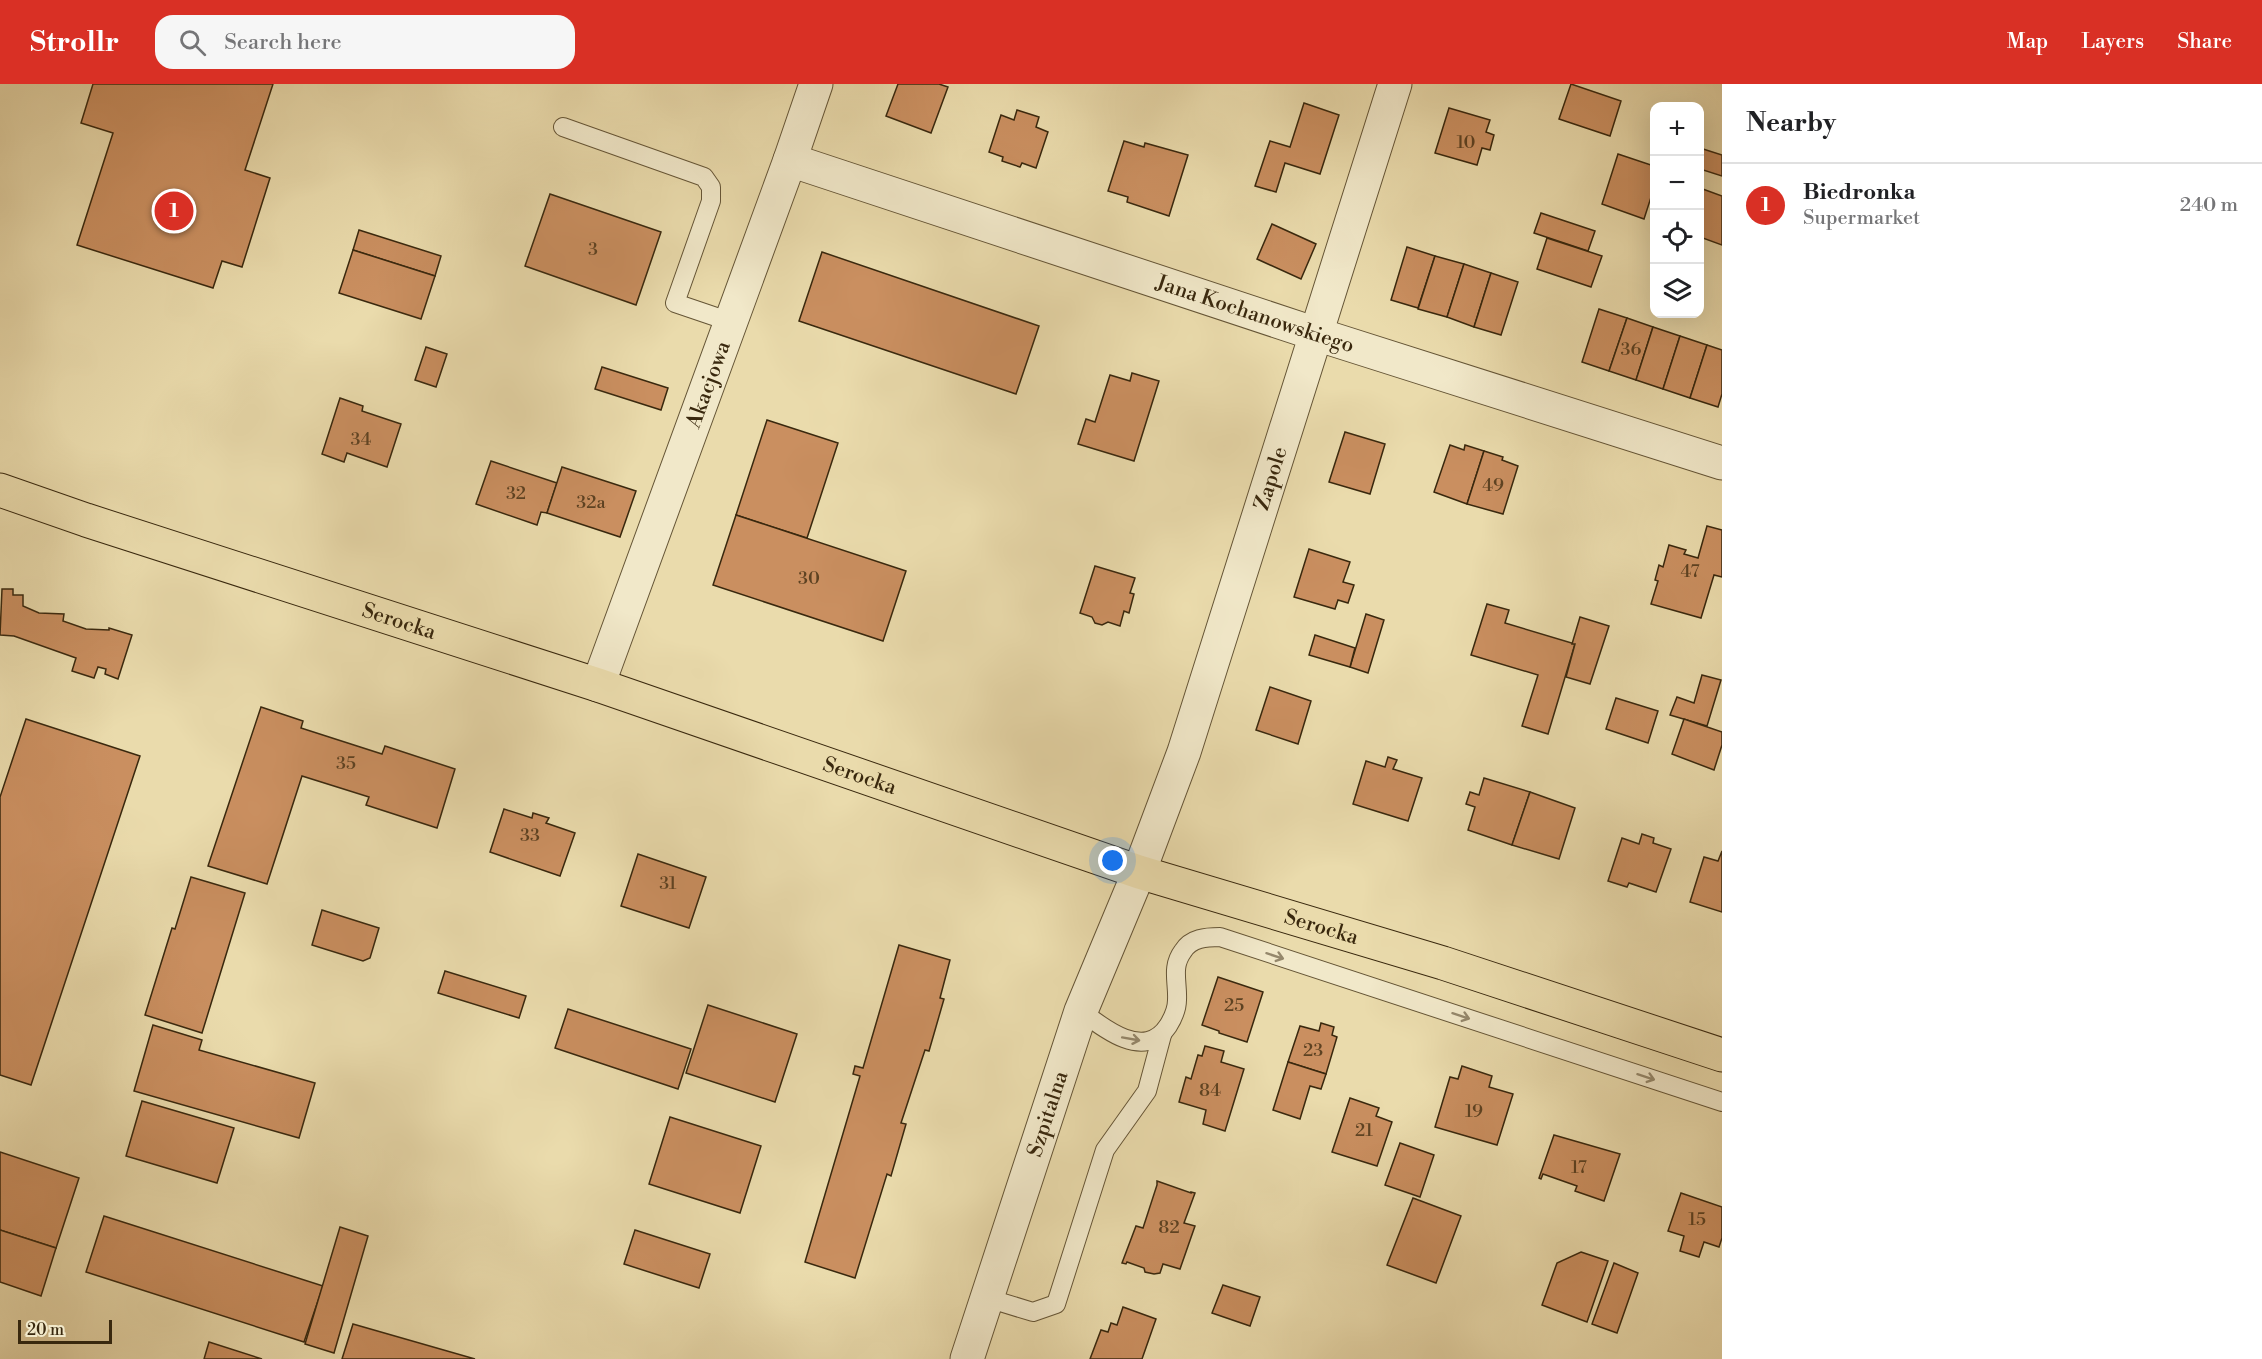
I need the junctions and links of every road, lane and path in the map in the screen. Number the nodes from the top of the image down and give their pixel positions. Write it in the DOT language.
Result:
graph roads {
  1 [pos="816,84"];
  2 [pos="1395,84"];
  3 [pos="563,127"];
  4 [pos="790,160"];
  5 [pos="731,322"];
  6 [pos="1316,334"];
  7 [pos="1722,463"];
  8 [pos="0,490"];
  9 [pos="598,685"];
  10 [pos="1138,872"];
  11 [pos="1082,1011"];
  12 [pos="1162,1035"];
  13 [pos="1722,1055"];
  14 [pos="1722,1102"];
  15 [pos="987,1298"];
  16 [pos="967,1359"];
  1 -- 4 [label="street, Akacjowa"];
  2 -- 6 [label="street, Zapole"];
  3 -- 5 [label="lane"];
  4 -- 5 [label="street, Akacjowa"];
  4 -- 6 [label="street, Jana Kochanowskiego"];
  5 -- 9 [label="street, Akacjowa"];
  6 -- 7 [label="street, Jana Kochanowskiego"];
  6 -- 10 [label="street, Zapole"];
  8 -- 9 [label="main road, Serocka"];
  9 -- 10 [label="main road, Serocka"];
  10 -- 11 [label="street, Szpitalna"];
  10 -- 13 [label="main road, Serocka"];
  11 -- 12 [label="lane, one-way"];
  11 -- 15 [label="street, Szpitalna"];
  12 -- 14 [label="lane, one-way"];
  12 -- 15 [label="lane"];
  15 -- 16 [label="street, Szpitalna"];
}
